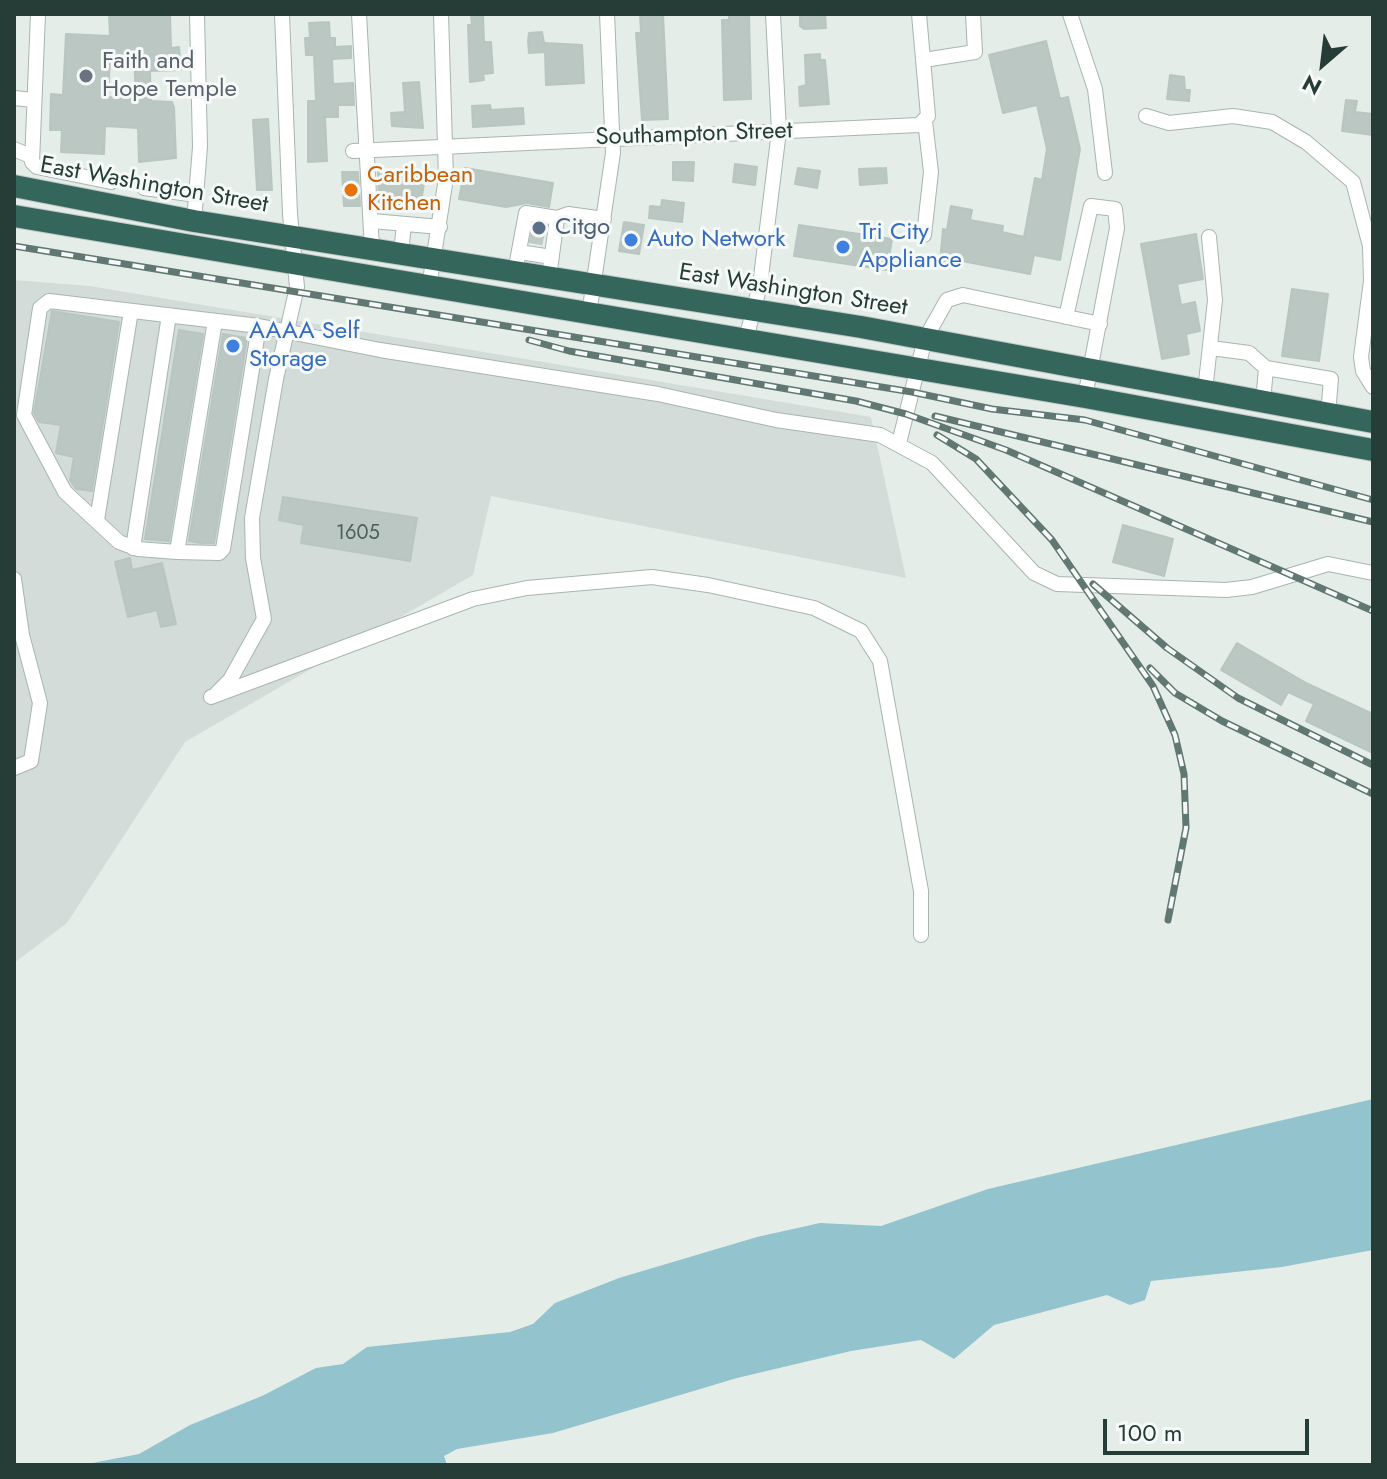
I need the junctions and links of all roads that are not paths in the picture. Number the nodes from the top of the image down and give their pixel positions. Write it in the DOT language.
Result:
graph roads {
  1 [pos="38,14"];
  2 [pos="197,14"];
  3 [pos="282,14"];
  4 [pos="359,14"];
  5 [pos="441,14"];
  6 [pos="607,14"];
  7 [pos="773,14"];
  8 [pos="919,14"];
  9 [pos="973,14"];
  10 [pos="1070,14"];
  11 [pos="924,60"];
  12 [pos="14,98"];
  13 [pos="33,100"];
  14 [pos="1146,116"];
  15 [pos="925,121"];
  16 [pos="779,131"];
  17 [pos="613,138"];
  18 [pos="447,147"];
  19 [pos="14,149"];
  20 [pos="361,151"];
  21 [pos="30,156"];
  22 [pos="1105,173"];
  23 [pos="111,182"];
  24 [pos="14,186"];
  25 [pos="144,188"];
  26 [pos="197,195"];
  27 [pos="14,216"];
  28 [pos="557,218"];
  29 [pos="604,219"];
  30 [pos="194,221"];
  31 [pos="372,221"];
  32 [pos="404,224"];
  33 [pos="440,227"];
  34 [pos="924,235"];
  35 [pos="292,236"];
  36 [pos="1209,237"];
  37 [pos="538,238"];
  38 [pos="372,249"];
  39 [pos="401,254"];
  40 [pos="434,259"];
  41 [pos="517,262"];
  42 [pos="296,265"];
  43 [pos="550,267"];
  44 [pos="594,284"];
  45 [pos="429,287"];
  46 [pos="754,310"];
  47 [pos="131,311"];
  48 [pos="589,314"];
  49 [pos="169,315"];
  50 [pos="1066,317"];
  51 [pos="215,321"];
  52 [pos="1100,324"];
  53 [pos="259,326"];
  54 [pos="288,331"];
  55 [pos="746,339"];
  56 [pos="925,339"];
  57 [pos="1211,348"];
  58 [pos="1266,368"];
  59 [pos="917,370"];
  60 [pos="1091,370"];
  61 [pos="1373,387"];
  62 [pos="1205,391"];
  63 [pos="1085,397"];
  64 [pos="1263,402"];
  65 [pos="1328,414"];
  66 [pos="1373,422"];
  67 [pos="899,443"];
  68 [pos="1373,450"];
  69 [pos="97,520"];
  70 [pos="133,548"];
  71 [pos="177,552"];
  72 [pos="1373,573"];
  73 [pos="14,579"];
  74 [pos="18,636"];
  75 [pos="14,768"];
  76 [pos="921,935"];
  1 -- 13 [label="street"];
  2 -- 26 [label="street"];
  3 -- 35 [label="street"];
  4 -- 20 [label="street"];
  5 -- 18 [label="street"];
  6 -- 17 [label="street"];
  7 -- 16 [label="street"];
  8 -- 11 [label="street"];
  9 -- 11 [label="street"];
  10 -- 22 [label="street"];
  11 -- 15 [label="street"];
  12 -- 13 [label="street"];
  13 -- 21 [label="street"];
  14 -- 61 [label="street"];
  15 -- 16 [label="street, Southampton Street"];
  15 -- 34 [label="street"];
  16 -- 17 [label="street, Southampton Street"];
  16 -- 46 [label="street"];
  17 -- 18 [label="street, Southampton Street"];
  17 -- 29 [label="street"];
  18 -- 20 [label="street, Southampton Street"];
  18 -- 33 [label="street"];
  19 -- 21 [label="street"];
  20 -- 31 [label="street"];
  21 -- 23 [label="street"];
  24 -- 30 [label="highway, East Washington Street"];
  25 -- 26 [label="street"];
  26 -- 30 [label="street"];
  27 -- 42 [label="highway"];
  28 -- 29 [label="street"];
  28 -- 37 [label="street"];
  28 -- 37 [label="street"];
  29 -- 44 [label="street"];
  30 -- 35 [label="highway, East Washington Street"];
  31 -- 32 [label="street"];
  31 -- 38 [label="street"];
  32 -- 33 [label="street"];
  32 -- 39 [label="street"];
  33 -- 40 [label="street"];
  35 -- 38 [label="highway, East Washington Street"];
  35 -- 42 [label="street"];
  36 -- 57 [label="street"];
  37 -- 41 [label="street"];
  37 -- 43 [label="street"];
  38 -- 39 [label="highway, East Washington Street"];
  39 -- 40 [label="highway, East Washington Street"];
  40 -- 41 [label="highway, East Washington Street"];
  40 -- 45 [label="street"];
  41 -- 43 [label="highway, East Washington Street"];
  42 -- 45 [label="highway"];
  42 -- 54 [label="street"];
  43 -- 44 [label="highway, East Washington Street"];
  44 -- 46 [label="highway, East Washington Street"];
  44 -- 48 [label="street"];
  45 -- 48 [label="highway"];
  46 -- 55 [label="street"];
  46 -- 56 [label="highway, East Washington Street"];
  47 -- 49 [label="street"];
  47 -- 69 [label="street"];
  47 -- 69 [label="street"];
  48 -- 55 [label="highway"];
  49 -- 51 [label="street"];
  49 -- 70 [label="street"];
  50 -- 52 [label="street"];
  50 -- 52 [label="street"];
  50 -- 56 [label="street"];
  51 -- 53 [label="street"];
  51 -- 71 [label="street"];
  52 -- 60 [label="street"];
  53 -- 54 [label="street"];
  53 -- 71 [label="street"];
  54 -- 67 [label="street"];
  54 -- 76 [label="street"];
  55 -- 59 [label="highway"];
  56 -- 59 [label="street"];
  56 -- 60 [label="highway, East Washington Street"];
  57 -- 58 [label="street"];
  57 -- 62 [label="street"];
  58 -- 64 [label="street"];
  58 -- 65 [label="street"];
  59 -- 63 [label="highway"];
  59 -- 67 [label="street"];
  60 -- 62 [label="highway, East Washington Street"];
  60 -- 63 [label="street"];
  62 -- 64 [label="highway, East Washington Street"];
  63 -- 68 [label="highway"];
  64 -- 65 [label="highway, East Washington Street"];
  65 -- 66 [label="highway, East Washington Street"];
  67 -- 72 [label="street"];
  69 -- 70 [label="street"];
  70 -- 71 [label="street"];
  73 -- 74 [label="street"];
  74 -- 75 [label="street"];
}
